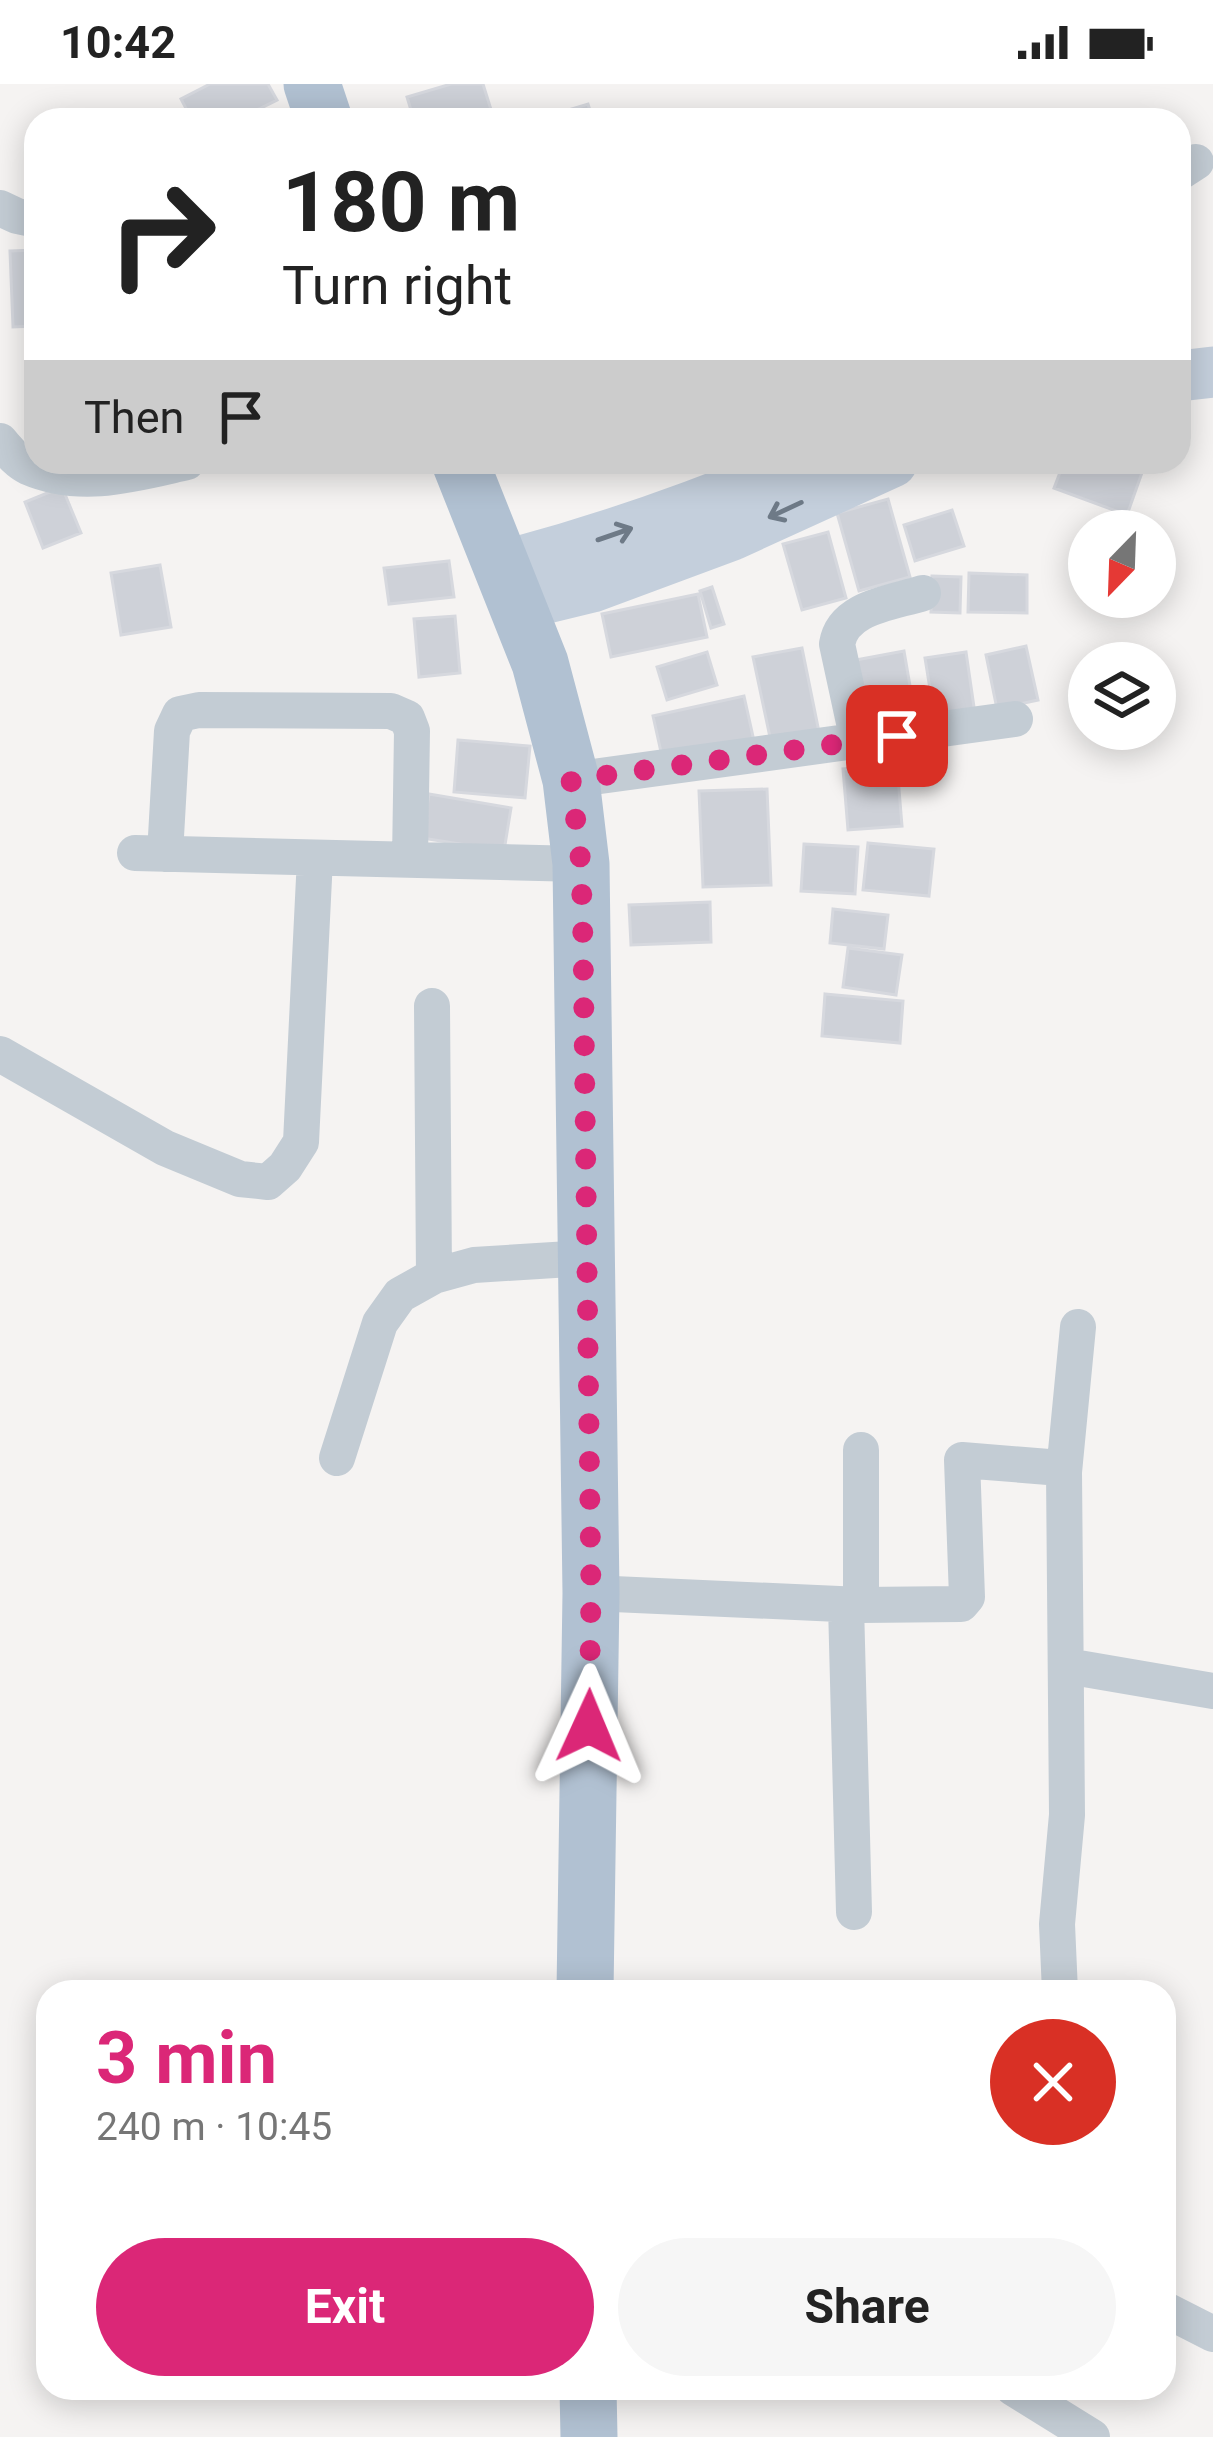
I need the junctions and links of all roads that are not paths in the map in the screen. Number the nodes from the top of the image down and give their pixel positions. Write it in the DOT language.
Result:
graph roads {
  1 [pos="0,441"];
  2 [pos="24,465"];
  3 [pos="62,474"];
  4 [pos="133,474"];
  5 [pos="465,474"];
  6 [pos="775,474"];
  7 [pos="866,474"];
  8 [pos="510,586"];
  9 [pos="923,593"];
  10 [pos="1015,719"];
  11 [pos="858,741"];
  12 [pos="571,780"];
  13 [pos="315,858"];
  14 [pos="410,860"];
  15 [pos="581,864"];
  16 [pos="432,1006"];
  17 [pos="0,1054"];
  18 [pos="586,1258"];
  19 [pos="434,1276"];
  20 [pos="1078,1327"];
  21 [pos="861,1450"];
  22 [pos="337,1458"];
  23 [pos="1064,1472"];
  24 [pos="591,1593"];
  25 [pos="853,1605"];
  26 [pos="1067,1666"];
  27 [pos="1213,1691"];
  28 [pos="854,1912"];
  29 [pos="585,1980"];
  30 [pos="1059,1980"];
  31 [pos="1176,2314"];
  32 [pos="1213,2333"];
  33 [pos="588,2400"];
  34 [pos="1039,2400"];
  35 [pos="590,2437"];
  36 [pos="1092,2437"];
  1 -- 2 [label="street"];
  3 -- 4 [label="street"];
  5 -- 8 [label="main road"];
  8 -- 6 [label="main road, one-way"];
  7 -- 8 [label="main road, one-way"];
  8 -- 12 [label="main road"];
  9 -- 11 [label="street"];
  10 -- 11 [label="street"];
  11 -- 12 [label="street"];
  12 -- 15 [label="main road"];
  13 -- 14 [label="street"];
  13 -- 14 [label="street"];
  13 -- 17 [label="street"];
  14 -- 15 [label="street"];
  15 -- 18 [label="main road"];
  16 -- 19 [label="street"];
  18 -- 19 [label="street"];
  18 -- 24 [label="main road"];
  19 -- 22 [label="street"];
  20 -- 23 [label="street"];
  21 -- 25 [label="street"];
  23 -- 25 [label="street"];
  23 -- 26 [label="street"];
  24 -- 25 [label="street"];
  24 -- 29 [label="main road"];
  25 -- 28 [label="street"];
  26 -- 27 [label="street"];
  26 -- 30 [label="street"];
  31 -- 32 [label="street"];
  33 -- 35 [label="main road"];
  34 -- 36 [label="street"];
}
